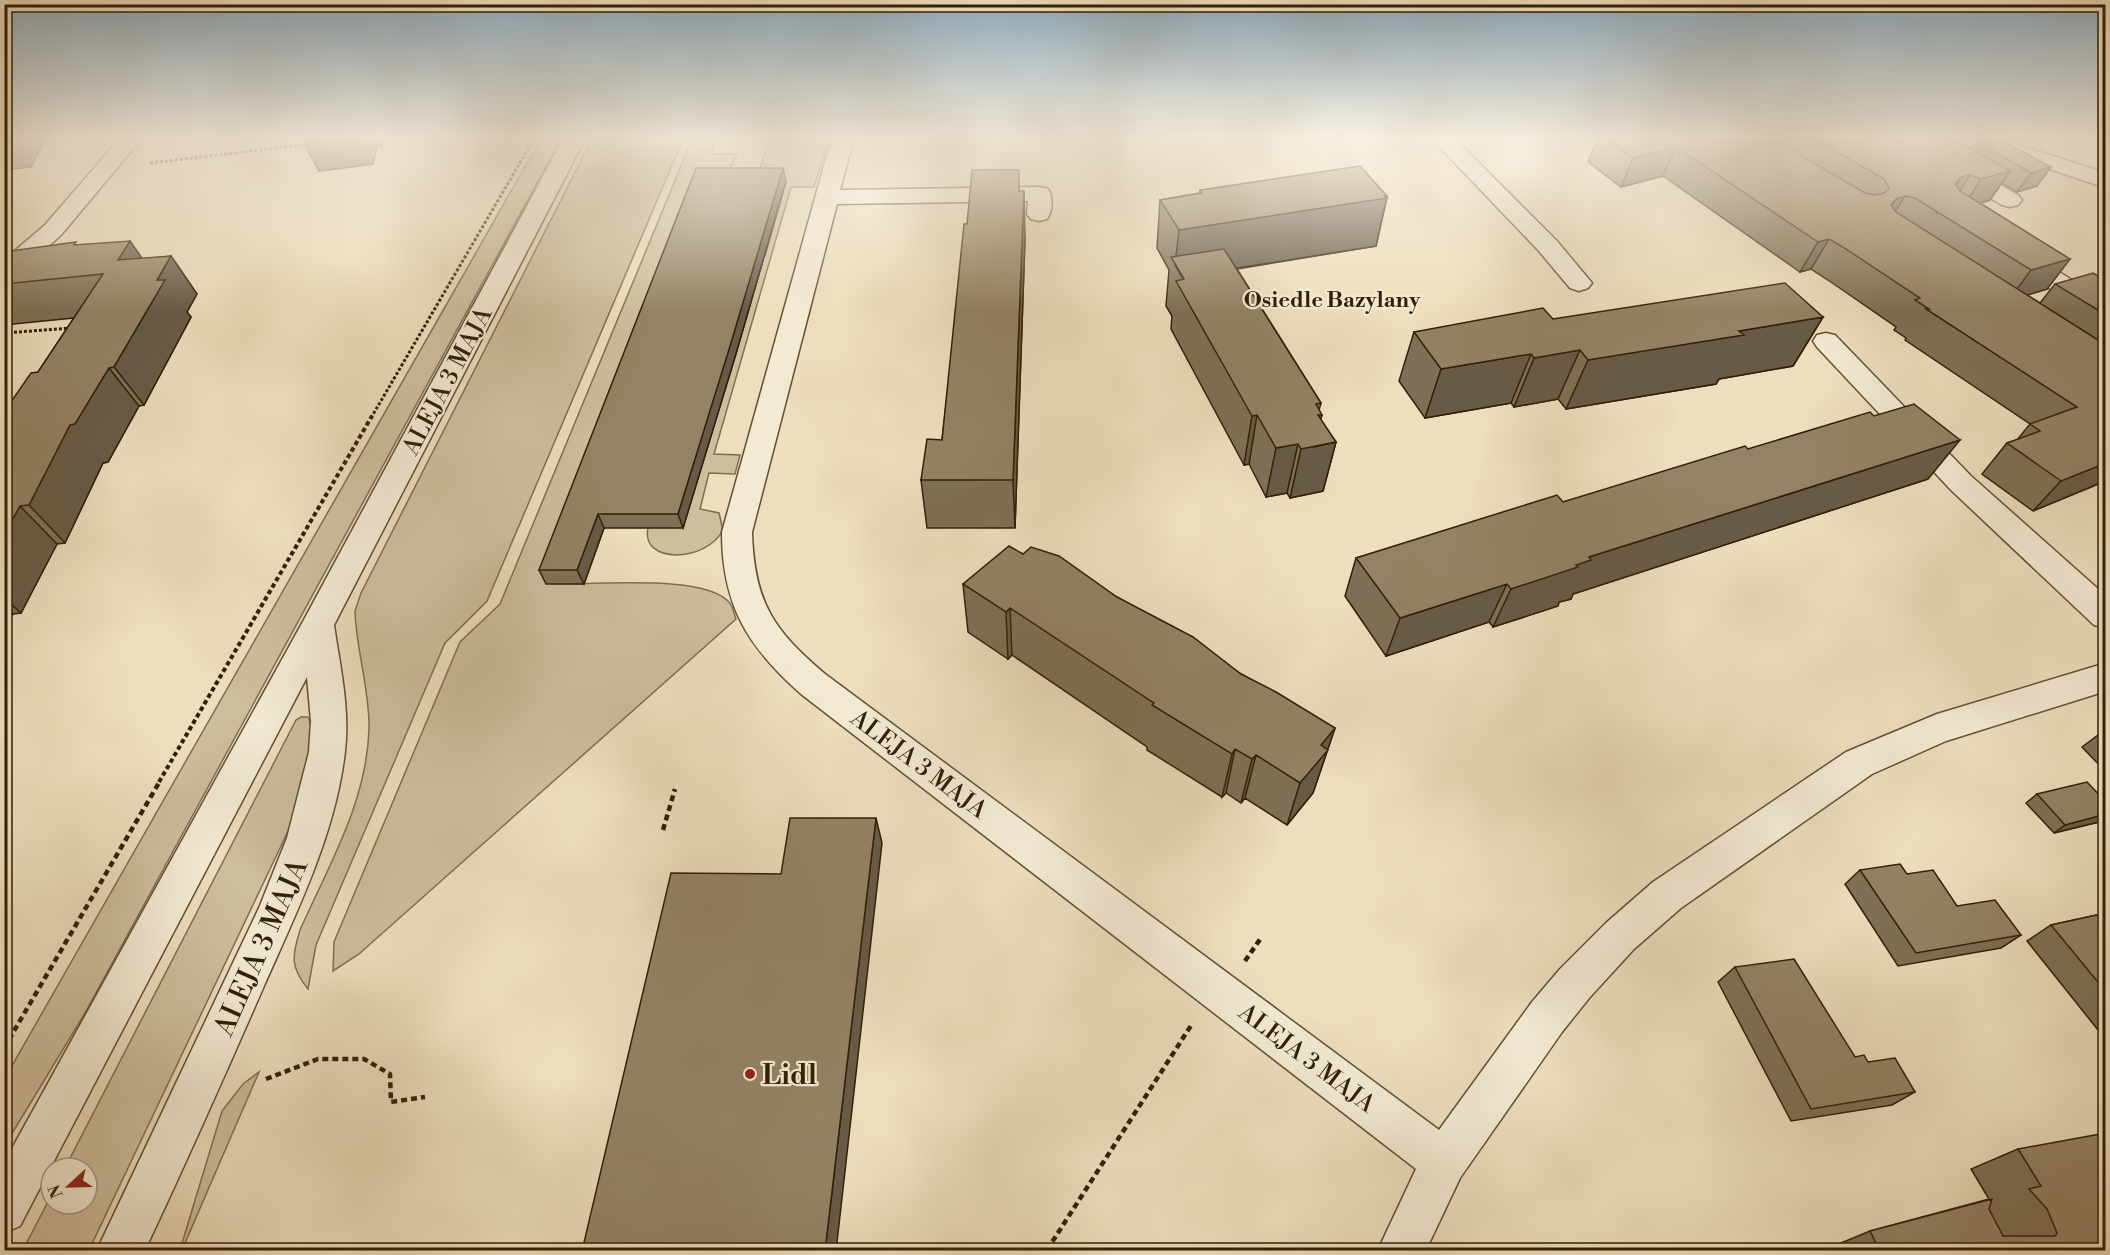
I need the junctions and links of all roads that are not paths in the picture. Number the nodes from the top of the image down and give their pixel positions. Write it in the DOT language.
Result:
graph roads {
  1 [pos="83,196"];
  2 [pos="544,196"];
  3 [pos="928,196"];
  4 [pos="1040,196"];
  5 [pos="1498,196"];
  6 [pos="2003,196"];
  7 [pos="826,197"];
  8 [pos="2010,200"];
  9 [pos="1039,214"];
  10 [pos="1997,244"];
  11 [pos="8,267"];
  12 [pos="1579,283"];
  13 [pos="2106,290"];
  14 [pos="2072,292"];
  15 [pos="2038,302"];
  16 [pos="2106,313"];
  17 [pos="1826,341"];
  18 [pos="2106,616"];
  19 [pos="318,626"];
  20 [pos="2106,677"];
  21 [pos="1444,1162"];
  22 [pos="4,1210"];
  23 [pos="121,1251"];
  24 [pos="1401,1251"];
  1 -- 11 [label="street"];
  2 -- 19 [label="street, ALEJA 3 MAJA"];
  3 -- 7 [label="street"];
  4 -- 9 [label="street"];
  5 -- 12 [label="street"];
  6 -- 8 [label="street"];
  7 -- 21 [label="street, ALEJA 3 MAJA"];
  10 -- 14 [label="street"];
  13 -- 14 [label="street"];
  14 -- 15 [label="street"];
  14 -- 16 [label="street"];
  17 -- 18 [label="street"];
  19 -- 22 [label="street, ALEJA 3 MAJA"];
  19 -- 23 [label="street, ALEJA 3 MAJA"];
  20 -- 21 [label="street"];
  21 -- 24 [label="street"];
}
